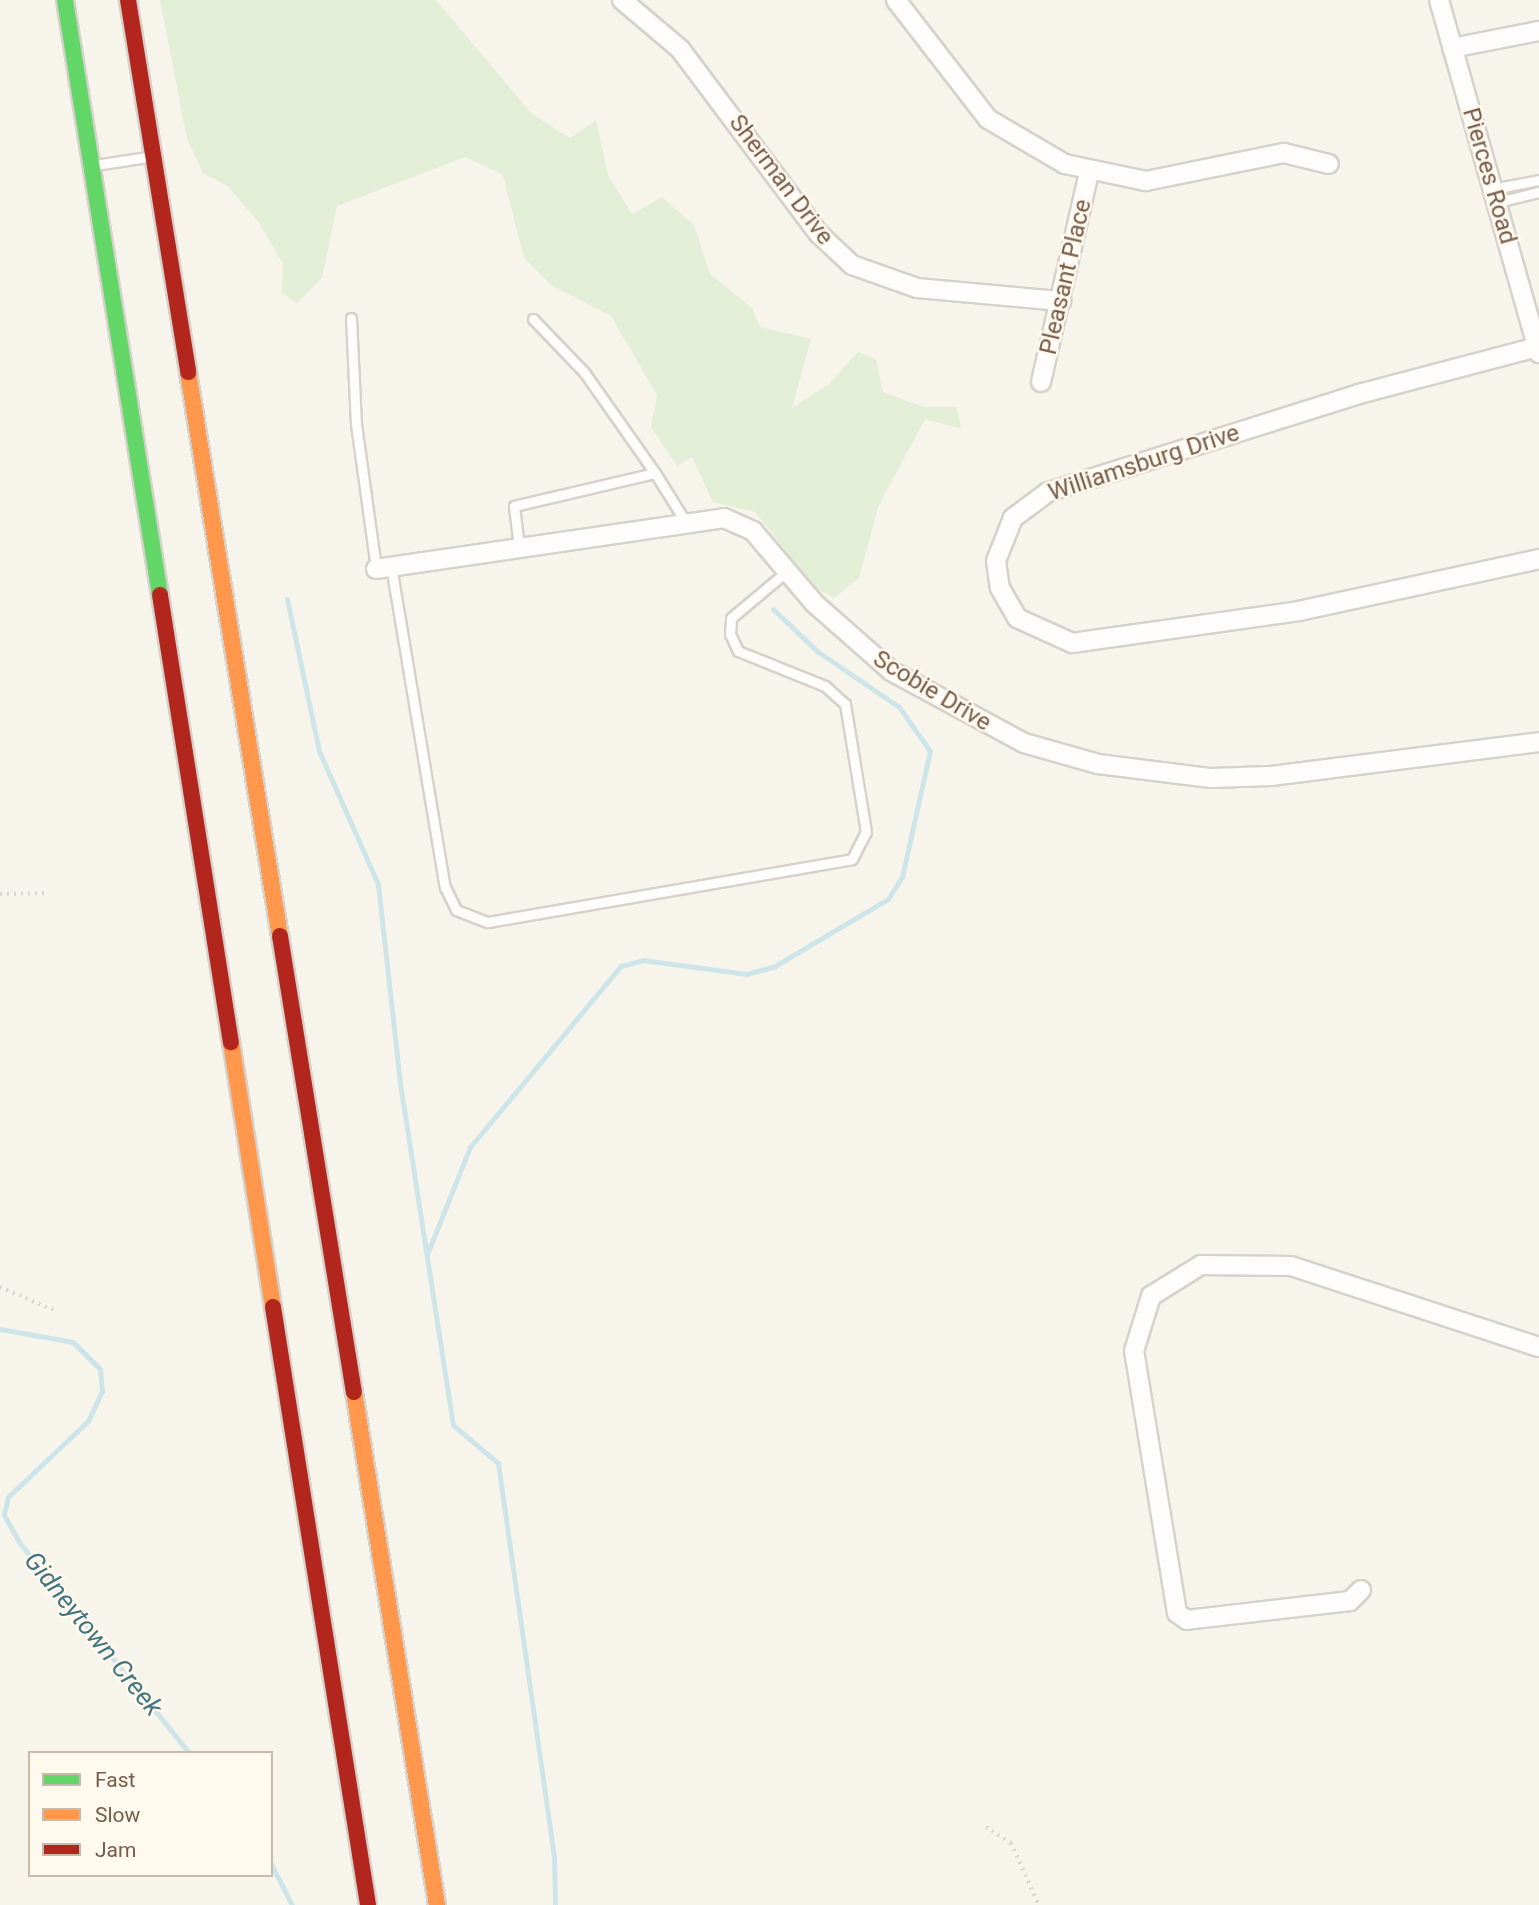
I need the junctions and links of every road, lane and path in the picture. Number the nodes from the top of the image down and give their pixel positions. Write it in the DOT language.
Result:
graph roads {
  1 [pos="65,0"];
  2 [pos="128,0"];
  3 [pos="622,0"];
  4 [pos="896,0"];
  5 [pos="1439,0"];
  6 [pos="1539,32"];
  7 [pos="1452,48"];
  8 [pos="152,156"];
  9 [pos="1329,164"];
  10 [pos="90,166"];
  11 [pos="1090,172"];
  12 [pos="1539,180"];
  13 [pos="1539,192"];
  14 [pos="1497,195"];
  15 [pos="1061,301"];
  16 [pos="351,318"];
  17 [pos="533,319"];
  18 [pos="1538,350"];
  19 [pos="1041,382"];
  20 [pos="656,473"];
  21 [pos="685,521"];
  22 [pos="519,547"];
  23 [pos="1539,559"];
  24 [pos="384,568"];
  25 [pos="787,571"];
  26 [pos="1539,742"];
  27 [pos="49,893"];
  28 [pos="0,894"];
  29 [pos="0,1287"];
  30 [pos="57,1311"];
  31 [pos="1539,1347"];
  32 [pos="1361,1590"];
  33 [pos="986,1827"];
  34 [pos="368,1905"];
  35 [pos="437,1905"];
  36 [pos="1039,1905"];
  1 -- 10 [label="highway"];
  2 -- 8 [label="highway"];
  3 -- 15 [label="street, Sherman Drive"];
  4 -- 11 [label="street"];
  5 -- 7 [label="street, Pierces Road"];
  6 -- 7 [label="street"];
  7 -- 14 [label="street, Pierces Road"];
  8 -- 10 [label="lane"];
  8 -- 35 [label="highway"];
  9 -- 11 [label="street"];
  10 -- 34 [label="highway"];
  11 -- 15 [label="street, Pleasant Place"];
  12 -- 14 [label="lane"];
  13 -- 14 [label="lane"];
  14 -- 18 [label="street, Pierces Road"];
  15 -- 19 [label="street, Pleasant Place"];
  16 -- 24 [label="lane"];
  17 -- 20 [label="lane"];
  18 -- 23 [label="street, Williamsburg Drive"];
  20 -- 21 [label="lane"];
  20 -- 22 [label="lane"];
  21 -- 22 [label="street, Scobie Drive"];
  21 -- 25 [label="street, Scobie Drive"];
  22 -- 24 [label="street, Scobie Drive"];
  24 -- 25 [label="lane"];
  25 -- 26 [label="street, Scobie Drive"];
  27 -- 28 [label="path"];
  29 -- 30 [label="path"];
  31 -- 32 [label="street"];
  33 -- 36 [label="path"];
}
